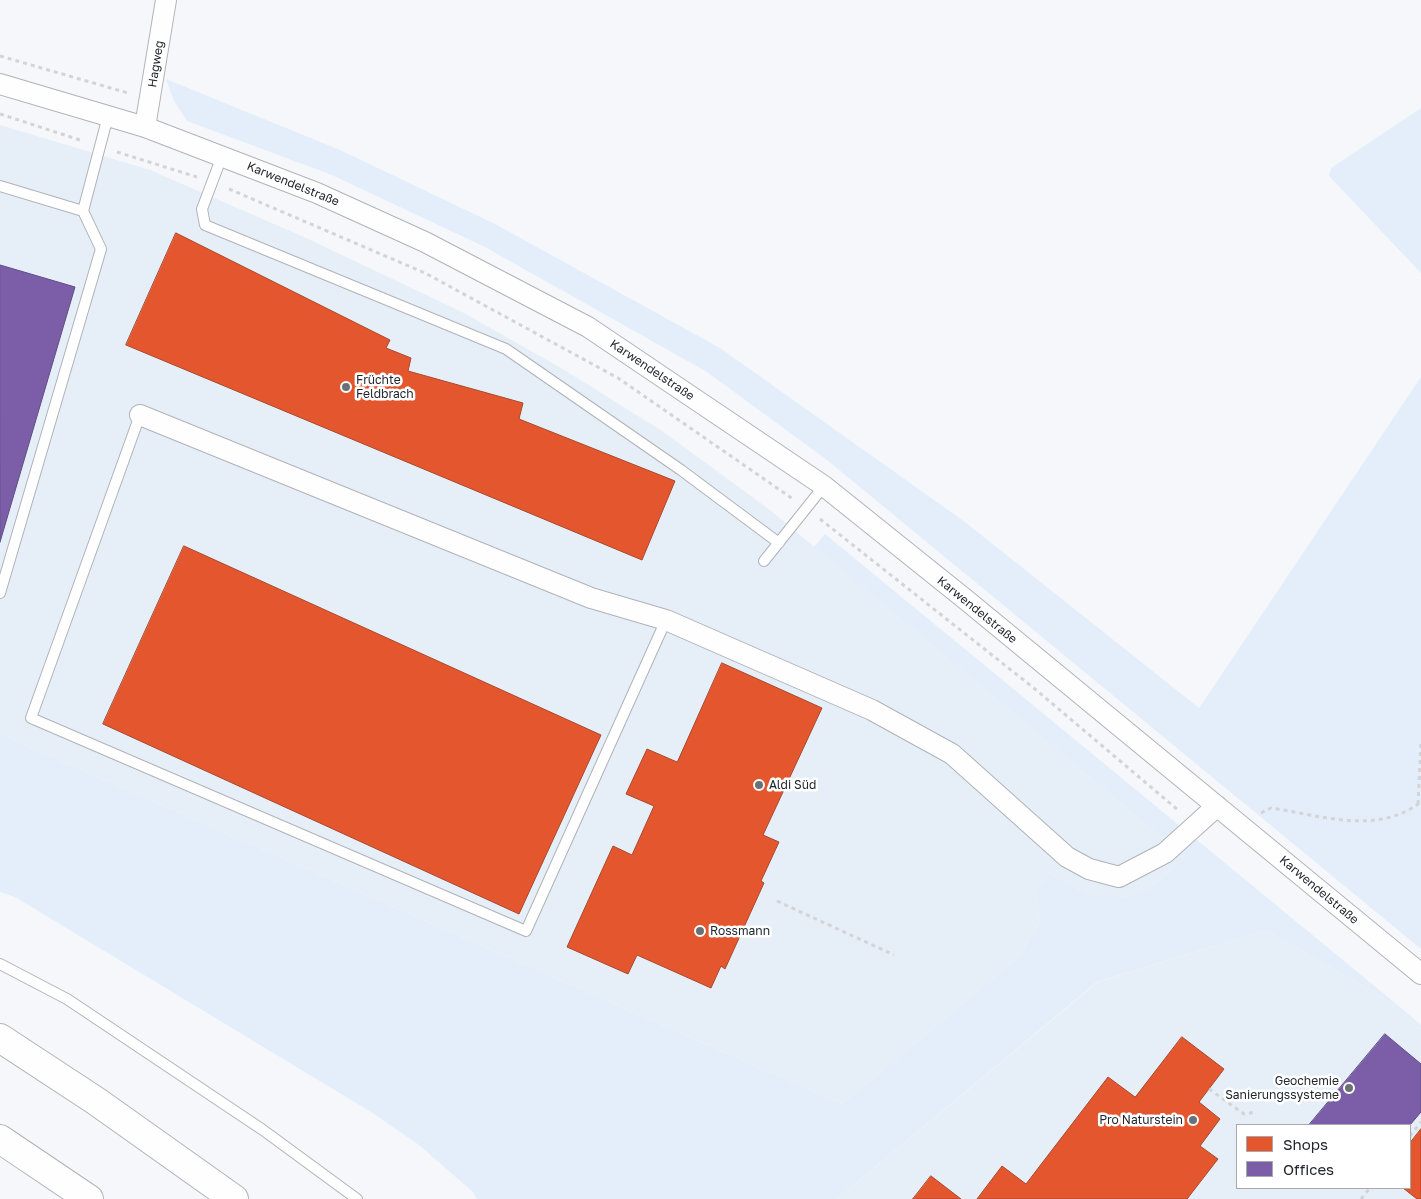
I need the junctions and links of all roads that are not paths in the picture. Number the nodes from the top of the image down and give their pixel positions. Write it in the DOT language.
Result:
graph roads {
  1 [pos="166,0"];
  2 [pos="0,84"];
  3 [pos="108,116"];
  4 [pos="145,127"];
  5 [pos="222,156"];
  6 [pos="0,186"];
  7 [pos="83,211"];
  8 [pos="140,415"];
  9 [pos="824,486"];
  10 [pos="779,542"];
  11 [pos="764,561"];
  12 [pos="0,593"];
  13 [pos="666,620"];
  14 [pos="1217,806"];
  15 [pos="0,964"];
  16 [pos="1421,974"];
  17 [pos="0,1038"];
  18 [pos="0,1139"];
  19 [pos="89,1199"];
  20 [pos="234,1199"];
  21 [pos="357,1199"];
  1 -- 4 [label="street, Hagweg"];
  2 -- 3 [label="street, Karwendelstraße"];
  3 -- 4 [label="street, Karwendelstraße"];
  3 -- 7 [label="lane"];
  4 -- 5 [label="street, Karwendelstraße"];
  5 -- 9 [label="street, Karwendelstraße"];
  5 -- 10 [label="lane"];
  6 -- 7 [label="lane"];
  7 -- 12 [label="lane"];
  8 -- 13 [label="street"];
  8 -- 13 [label="lane"];
  9 -- 10 [label="lane"];
  9 -- 14 [label="street, Karwendelstraße"];
  10 -- 11 [label="lane"];
  13 -- 14 [label="street"];
  14 -- 16 [label="street, Karwendelstraße"];
  15 -- 21 [label="lane"];
  17 -- 20 [label="highway"];
  18 -- 19 [label="highway"];
}
